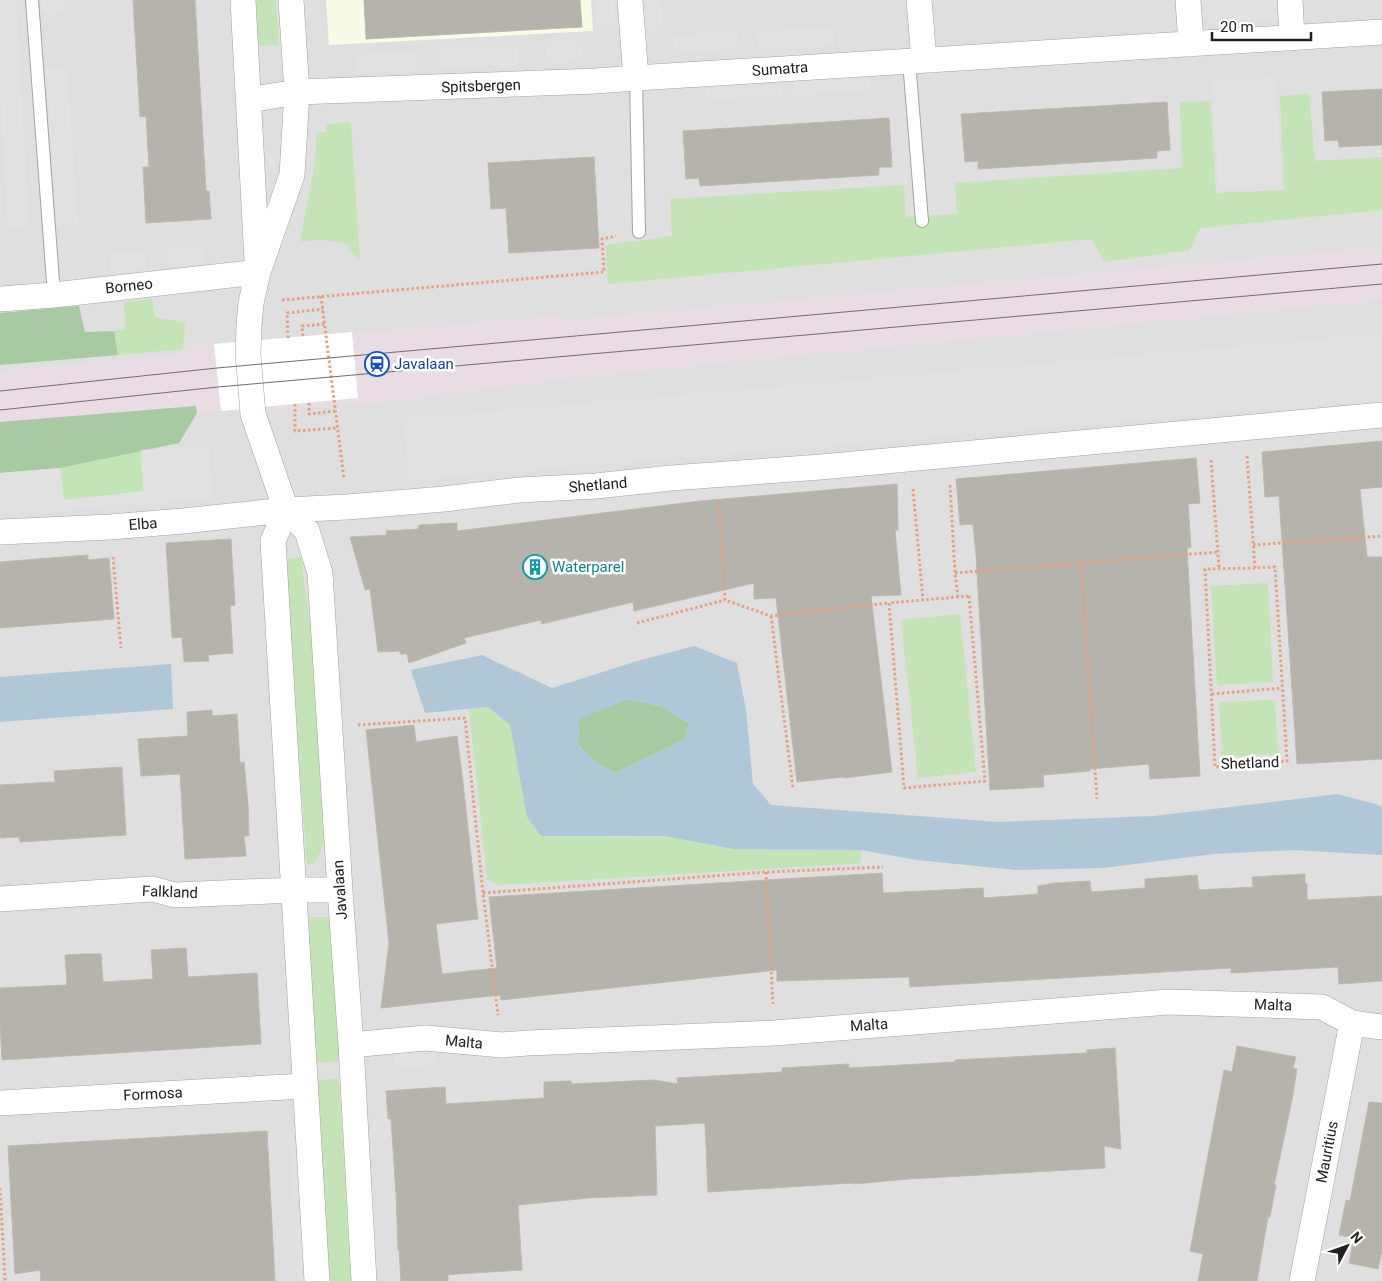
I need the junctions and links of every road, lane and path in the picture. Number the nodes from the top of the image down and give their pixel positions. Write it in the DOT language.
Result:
graph roads {
  1 [pos="32,0"];
  2 [pos="242,0"];
  3 [pos="291,0"];
  4 [pos="630,0"];
  5 [pos="920,0"];
  6 [pos="1188,0"];
  7 [pos="1290,0"];
  8 [pos="1382,32"];
  9 [pos="1292,38"];
  10 [pos="1191,44"];
  11 [pos="917,61"];
  12 [pos="636,78"];
  13 [pos="297,92"];
  14 [pos="248,100"];
  15 [pos="922,221"];
  16 [pos="639,232"];
  17 [pos="258,272"];
  18 [pos="54,294"];
  19 [pos="321,296"];
  20 [pos="0,299"];
  21 [pos="251,302"];
  22 [pos="323,309"];
  23 [pos="325,324"];
  24 [pos="303,336"];
  25 [pos="288,338"];
  26 [pos="309,403"];
  27 [pos="294,404"];
  28 [pos="335,411"];
  29 [pos="1382,416"];
  30 [pos="338,428"];
  31 [pos="1245,428"];
  32 [pos="1209,432"];
  33 [pos="948,455"];
  34 [pos="910,458"];
  35 [pos="717,475"];
  36 [pos="347,507"];
  37 [pos="286,510"];
  38 [pos="110,527"];
  39 [pos="0,532"];
  40 [pos="1382,536"];
  41 [pos="1254,545"];
  42 [pos="1218,552"];
  43 [pos="1081,563"];
  44 [pos="1219,568"];
  45 [pos="1255,568"];
  46 [pos="955,573"];
  47 [pos="958,597"];
  48 [pos="725,600"];
  49 [pos="923,600"];
  50 [pos="889,603"];
  51 [pos="771,616"];
  52 [pos="637,623"];
  53 [pos="121,648"];
  54 [pos="1282,688"];
  55 [pos="1212,694"];
  56 [pos="330,727"];
  57 [pos="793,789"];
  58 [pos="1097,799"];
  59 [pos="883,867"];
  60 [pos="766,872"];
  61 [pos="295,890"];
  62 [pos="340,890"];
  63 [pos="483,893"];
  64 [pos="0,899"];
  65 [pos="1352,1023"];
  66 [pos="1382,1027"];
  67 [pos="774,1033"];
  68 [pos="351,1045"];
  69 [pos="502,1045"];
  70 [pos="306,1086"];
  71 [pos="0,1103"];
  72 [pos="0,1188"];
  73 [pos="5,1281"];
  74 [pos="317,1281"];
  75 [pos="364,1281"];
  76 [pos="1302,1281"];
  1 -- 18 [label="lane"];
  2 -- 14 [label="street, Javalaan"];
  3 -- 13 [label="street, Javalaan"];
  4 -- 12 [label="street"];
  5 -- 11 [label="street"];
  6 -- 10 [label="street"];
  7 -- 9 [label="street"];
  8 -- 9 [label="street, Sumatra"];
  9 -- 10 [label="street, Sumatra"];
  10 -- 11 [label="street, Sumatra"];
  11 -- 12 [label="street, Sumatra"];
  11 -- 15 [label="lane"];
  12 -- 13 [label="street, Spitsbergen"];
  12 -- 16 [label="lane"];
  13 -- 14 [label="street, Spitsbergen"];
  13 -- 17 [label="street, Javalaan"];
  14 -- 17 [label="street, Javalaan"];
  16 -- 19 [label="path"];
  17 -- 18 [label="street, Borneo"];
  17 -- 21 [label="street, Javalaan"];
  18 -- 20 [label="street, Borneo"];
  19 -- 21 [label="path"];
  19 -- 22 [label="path"];
  21 -- 37 [label="street, Javalaan"];
  22 -- 23 [label="path"];
  22 -- 25 [label="path"];
  23 -- 24 [label="path"];
  23 -- 28 [label="path"];
  26 -- 28 [label="path"];
  27 -- 30 [label="path"];
  28 -- 30 [label="path"];
  29 -- 31 [label="street, Shetland"];
  30 -- 36 [label="path"];
  31 -- 32 [label="street, Shetland"];
  31 -- 41 [label="path"];
  32 -- 33 [label="street, Shetland"];
  32 -- 42 [label="path"];
  33 -- 34 [label="street, Shetland"];
  33 -- 46 [label="path"];
  34 -- 35 [label="street, Shetland"];
  34 -- 49 [label="path"];
  35 -- 36 [label="street, Shetland"];
  35 -- 48 [label="path"];
  36 -- 37 [label="street, Shetland"];
  37 -- 38 [label="street, Elba"];
  37 -- 56 [label="street, Javalaan"];
  37 -- 61 [label="street"];
  38 -- 39 [label="street, Elba"];
  38 -- 53 [label="path"];
  40 -- 41 [label="path"];
  41 -- 45 [label="path"];
  42 -- 43 [label="path"];
  42 -- 44 [label="path"];
  43 -- 46 [label="path"];
  43 -- 58 [label="path"];
  44 -- 45 [label="path, Shetland"];
  44 -- 55 [label="path, Shetland"];
  45 -- 54 [label="path, Shetland"];
  46 -- 47 [label="path"];
  47 -- 49 [label="path"];
  47 -- 50 [label="path"];
  48 -- 51 [label="path"];
  48 -- 52 [label="path"];
  49 -- 50 [label="path"];
  50 -- 51 [label="path"];
  51 -- 57 [label="path"];
  54 -- 55 [label="path"];
  54 -- 55 [label="path, Shetland"];
  56 -- 62 [label="street, Javalaan"];
  56 -- 63 [label="path"];
  59 -- 60 [label="path"];
  60 -- 63 [label="path"];
  60 -- 67 [label="path"];
  61 -- 62 [label="street, Falkland"];
  61 -- 64 [label="street, Falkland"];
  61 -- 70 [label="street"];
  62 -- 68 [label="street, Javalaan"];
  63 -- 69 [label="path"];
  65 -- 66 [label="street, Malta"];
  65 -- 67 [label="street, Malta"];
  65 -- 76 [label="street, Mauritius"];
  67 -- 69 [label="street, Malta"];
  68 -- 69 [label="street, Malta"];
  68 -- 75 [label="street, Javalaan"];
  70 -- 71 [label="street, Formosa"];
  70 -- 74 [label="street"];
  72 -- 73 [label="path"];
}
